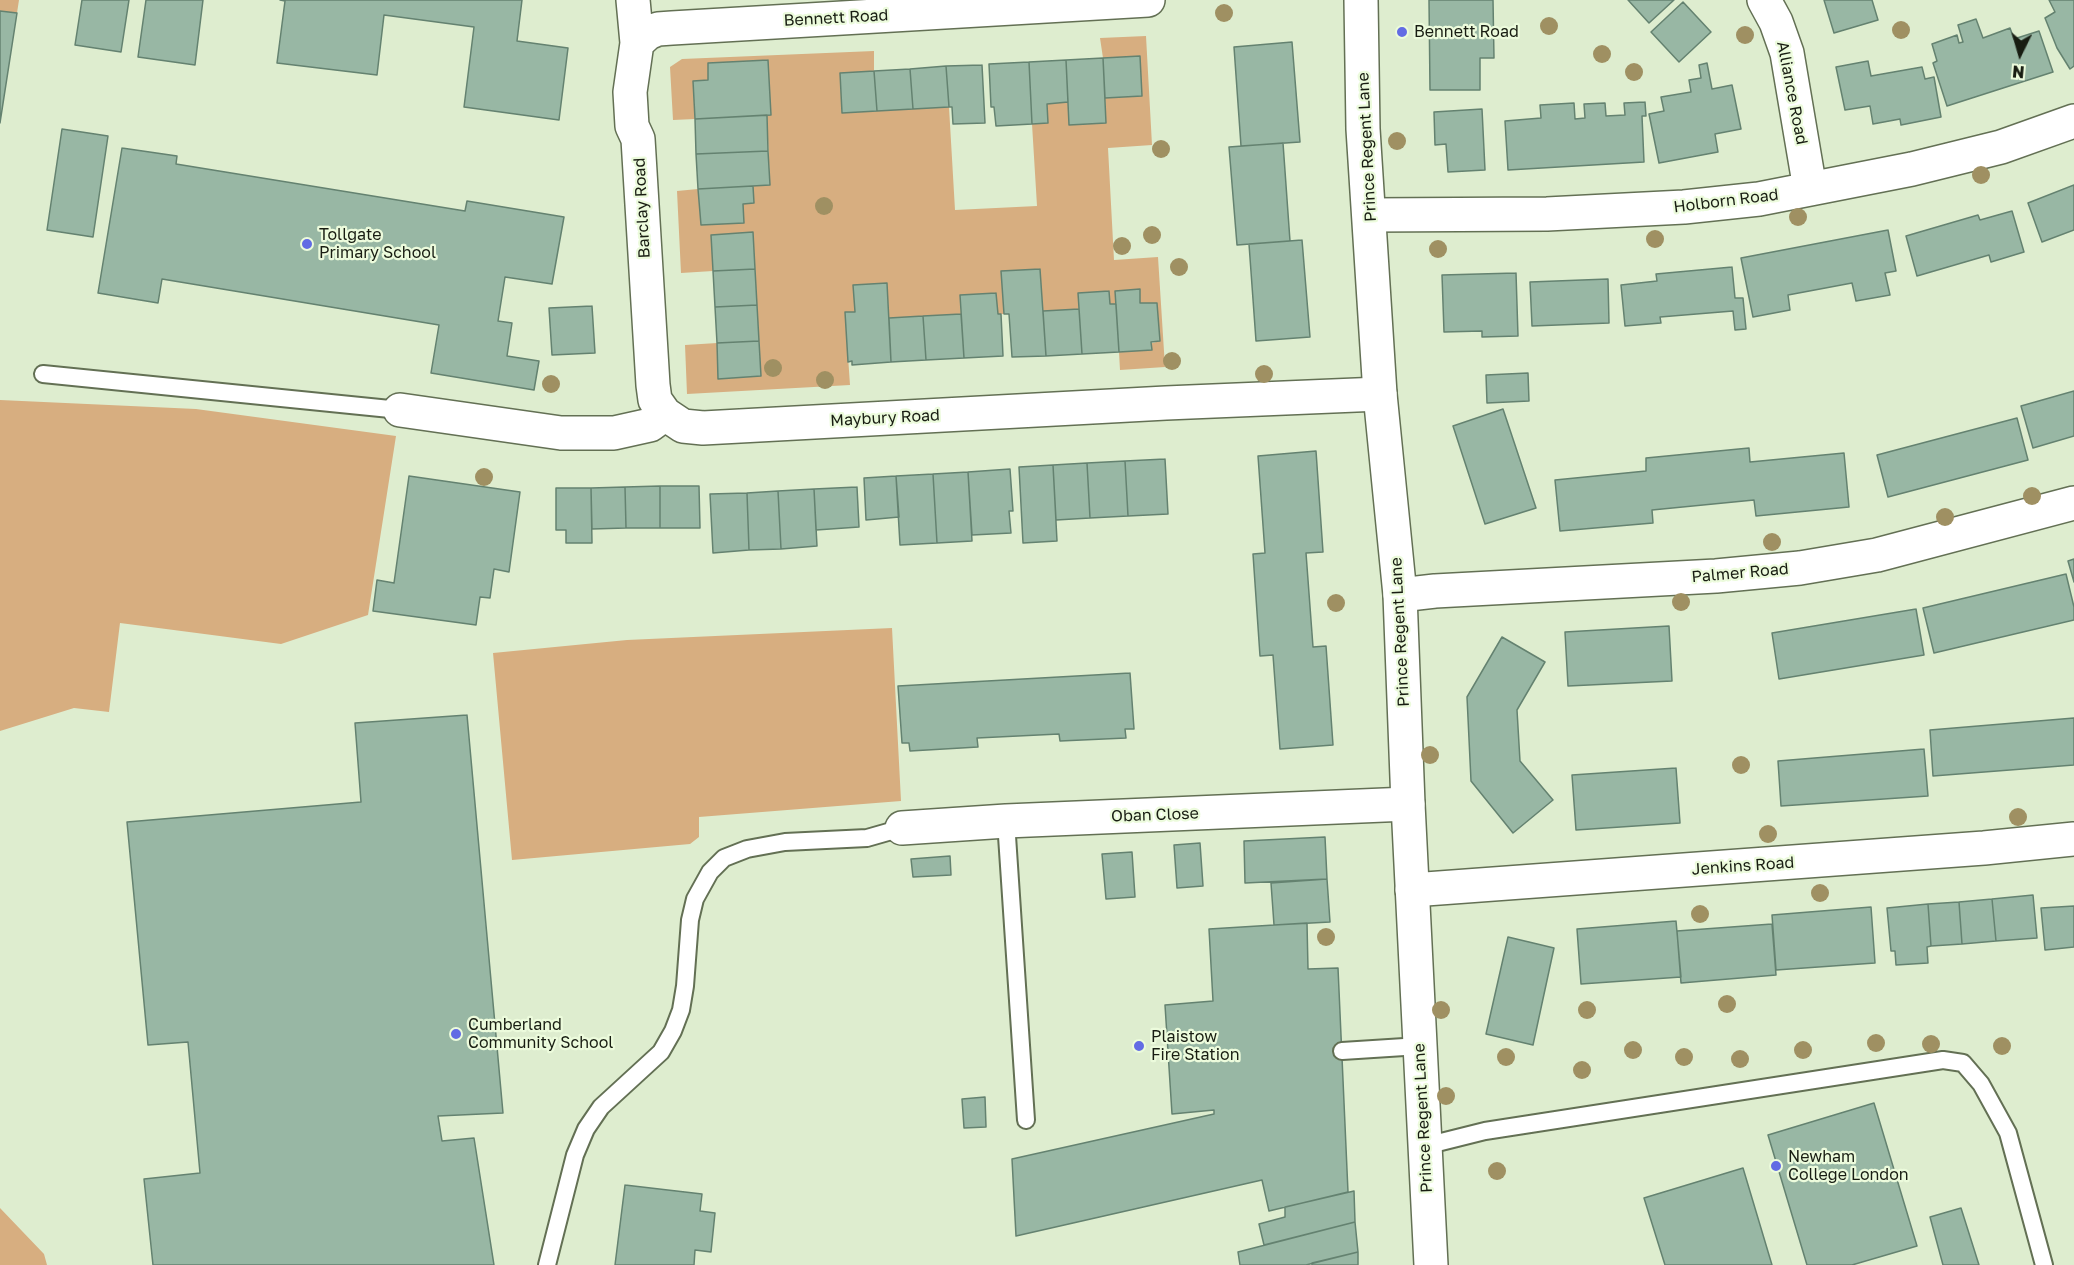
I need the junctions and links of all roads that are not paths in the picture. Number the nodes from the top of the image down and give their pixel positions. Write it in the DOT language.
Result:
graph roads {
  1 [pos="633,0"];
  2 [pos="1148,0"];
  3 [pos="1361,0"];
  4 [pos="1764,0"];
  5 [pos="637,43"];
  6 [pos="2074,122"];
  7 [pos="1810,189"];
  8 [pos="1370,215"];
  9 [pos="43,374"];
  10 [pos="1380,394"];
  11 [pos="400,410"];
  12 [pos="665,414"];
  13 [pos="2074,502"];
  14 [pos="1400,595"];
  15 [pos="1408,804"];
  16 [pos="1006,821"];
  17 [pos="902,828"];
  18 [pos="2074,839"];
  19 [pos="1412,890"];
  20 [pos="1420,1046"];
  21 [pos="1342,1051"];
  22 [pos="1026,1120"];
  23 [pos="1425,1146"];
  24 [pos="547,1265"];
  25 [pos="1431,1265"];
  26 [pos="2044,1265"];
  1 -- 5 [label="street, Barclay Road"];
  2 -- 5 [label="street, Bennett Road"];
  3 -- 8 [label="street, Prince Regent Lane"];
  4 -- 7 [label="street, Alliance Road"];
  5 -- 12 [label="street, Barclay Road"];
  6 -- 7 [label="street, Holborn Road"];
  7 -- 8 [label="street, Holborn Road"];
  8 -- 10 [label="street, Prince Regent Lane"];
  9 -- 11 [label="lane"];
  10 -- 12 [label="street, Maybury Road"];
  10 -- 14 [label="street, Prince Regent Lane"];
  11 -- 12 [label="street"];
  13 -- 14 [label="street, Palmer Road"];
  14 -- 15 [label="street, Prince Regent Lane"];
  15 -- 16 [label="street, Oban Close"];
  15 -- 19 [label="street, Prince Regent Lane"];
  16 -- 17 [label="street, Oban Close"];
  16 -- 22 [label="lane"];
  17 -- 24 [label="lane"];
  18 -- 19 [label="street, Jenkins Road"];
  19 -- 20 [label="street, Prince Regent Lane"];
  20 -- 21 [label="lane"];
  20 -- 23 [label="street, Prince Regent Lane"];
  23 -- 25 [label="street, Prince Regent Lane"];
  23 -- 26 [label="lane"];
}
